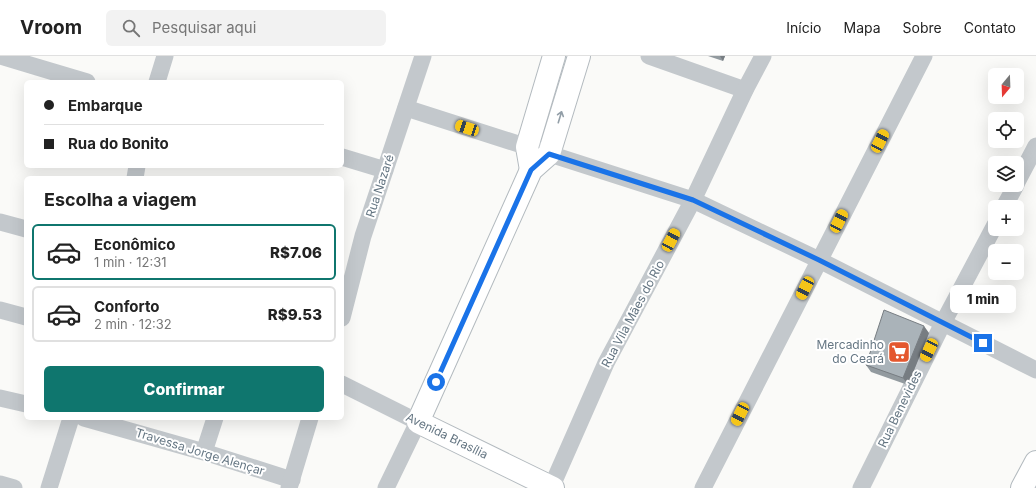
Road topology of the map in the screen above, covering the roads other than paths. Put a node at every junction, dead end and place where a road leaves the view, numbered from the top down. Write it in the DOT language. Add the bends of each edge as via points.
graph roads {
  1 [pos="165,56"];
  2 [pos="423,56"];
  3 [pos="554,56"];
  4 [pos="579,56"];
  5 [pos="649,56"];
  6 [pos="763,56"];
  7 [pos="924,56"];
  8 [pos="1,58"];
  9 [pos="80,80"];
  10 [pos="158,80"];
  11 [pos="745,90"];
  12 [pos="406,108"];
  13 [pos="1036,146"];
  14 [pos="527,147"];
  15 [pos="549,154"];
  16 [pos="344,158"];
  17 [pos="1024,169"];
  18 [pos="385,170"];
  19 [pos="531,170"];
  20 [pos="693,200"];
  21 [pos="0,222"];
  22 [pos="24,228"];
  23 [pos="989,236"];
  24 [pos="819,260"];
  25 [pos="344,309"];
  26 [pos="0,310"];
  27 [pos="24,316"];
  28 [pos="943,323"];
  29 [pos="1036,370"];
  30 [pos="344,385"];
  31 [pos="0,398"];
  32 [pos="24,404"];
  33 [pos="70,420"];
  34 [pos="100,420"];
  35 [pos="214,420"];
  36 [pos="309,420"];
  37 [pos="418,422"];
  38 [pos="123,423"];
  39 [pos="204,452"];
  40 [pos="1036,462"];
  41 [pos="0,484"];
  42 [pos="291,484"];
  43 [pos="14,488"];
  44 [pos="49,488"];
  45 [pos="386,488"];
  46 [pos="552,488"];
  47 [pos="703,488"];
  48 [pos="861,488"];
  49 [pos="1022,488"];
  1 -- 10 [label="street"];
  2 -- 12 [label="street, Rua Nazaré"];
  3 -- 14 [label="street"];
  15 -- 4 [label="street, one-way"];
  5 -- 11 [label="street"];
  6 -- 11 [label="street, Rua Vila Mães do Rio"];
  7 -- 24 [label="street"];
  8 -- 9 [label="street"];
  11 -- 20 [label="street, Rua Vila Mães do Rio"];
  12 -- 14 [label="street"];
  12 -- 18 [label="street, Rua Nazaré"];
  13 -- 17 [label="street"];
  14 -- 15 [label="street"];
  14 -- 19 [label="street"];
  15 -- 19 [label="street"];
  15 -- 20 [label="street"];
  16 -- 18 [label="street"];
  18 -- 25 [label="street, Rua Nazaré"];
  19 -- 37 [label="street"];
  20 -- 24 [label="street"];
  20 -- 46 [label="street, Rua Vila Mães do Rio" via="606,363"];
  21 -- 22 [label="street"];
  23 -- 28 [label="street, Rua Benevides"];
  24 -- 28 [label="street"];
  24 -- 47 [label="street"];
  26 -- 27 [label="street"];
  28 -- 29 [label="street"];
  28 -- 48 [label="street, Rua Benevides"];
  30 -- 37 [label="street, Avenida Brasília"];
  31 -- 32 [label="street"];
  33 -- 44 [label="street"];
  34 -- 38 [label="street, Travessa Jorge Alençar"];
  35 -- 39 [label="street"];
  36 -- 42 [label="street"];
  37 -- 45 [label="street"];
  37 -- 46 [label="street, Avenida Brasília"];
  38 -- 39 [label="street, Travessa Jorge Alençar"];
  39 -- 42 [label="street, Travessa Jorge Alençar"];
  40 -- 49 [label="street"];
  41 -- 43 [label="street"];
}
